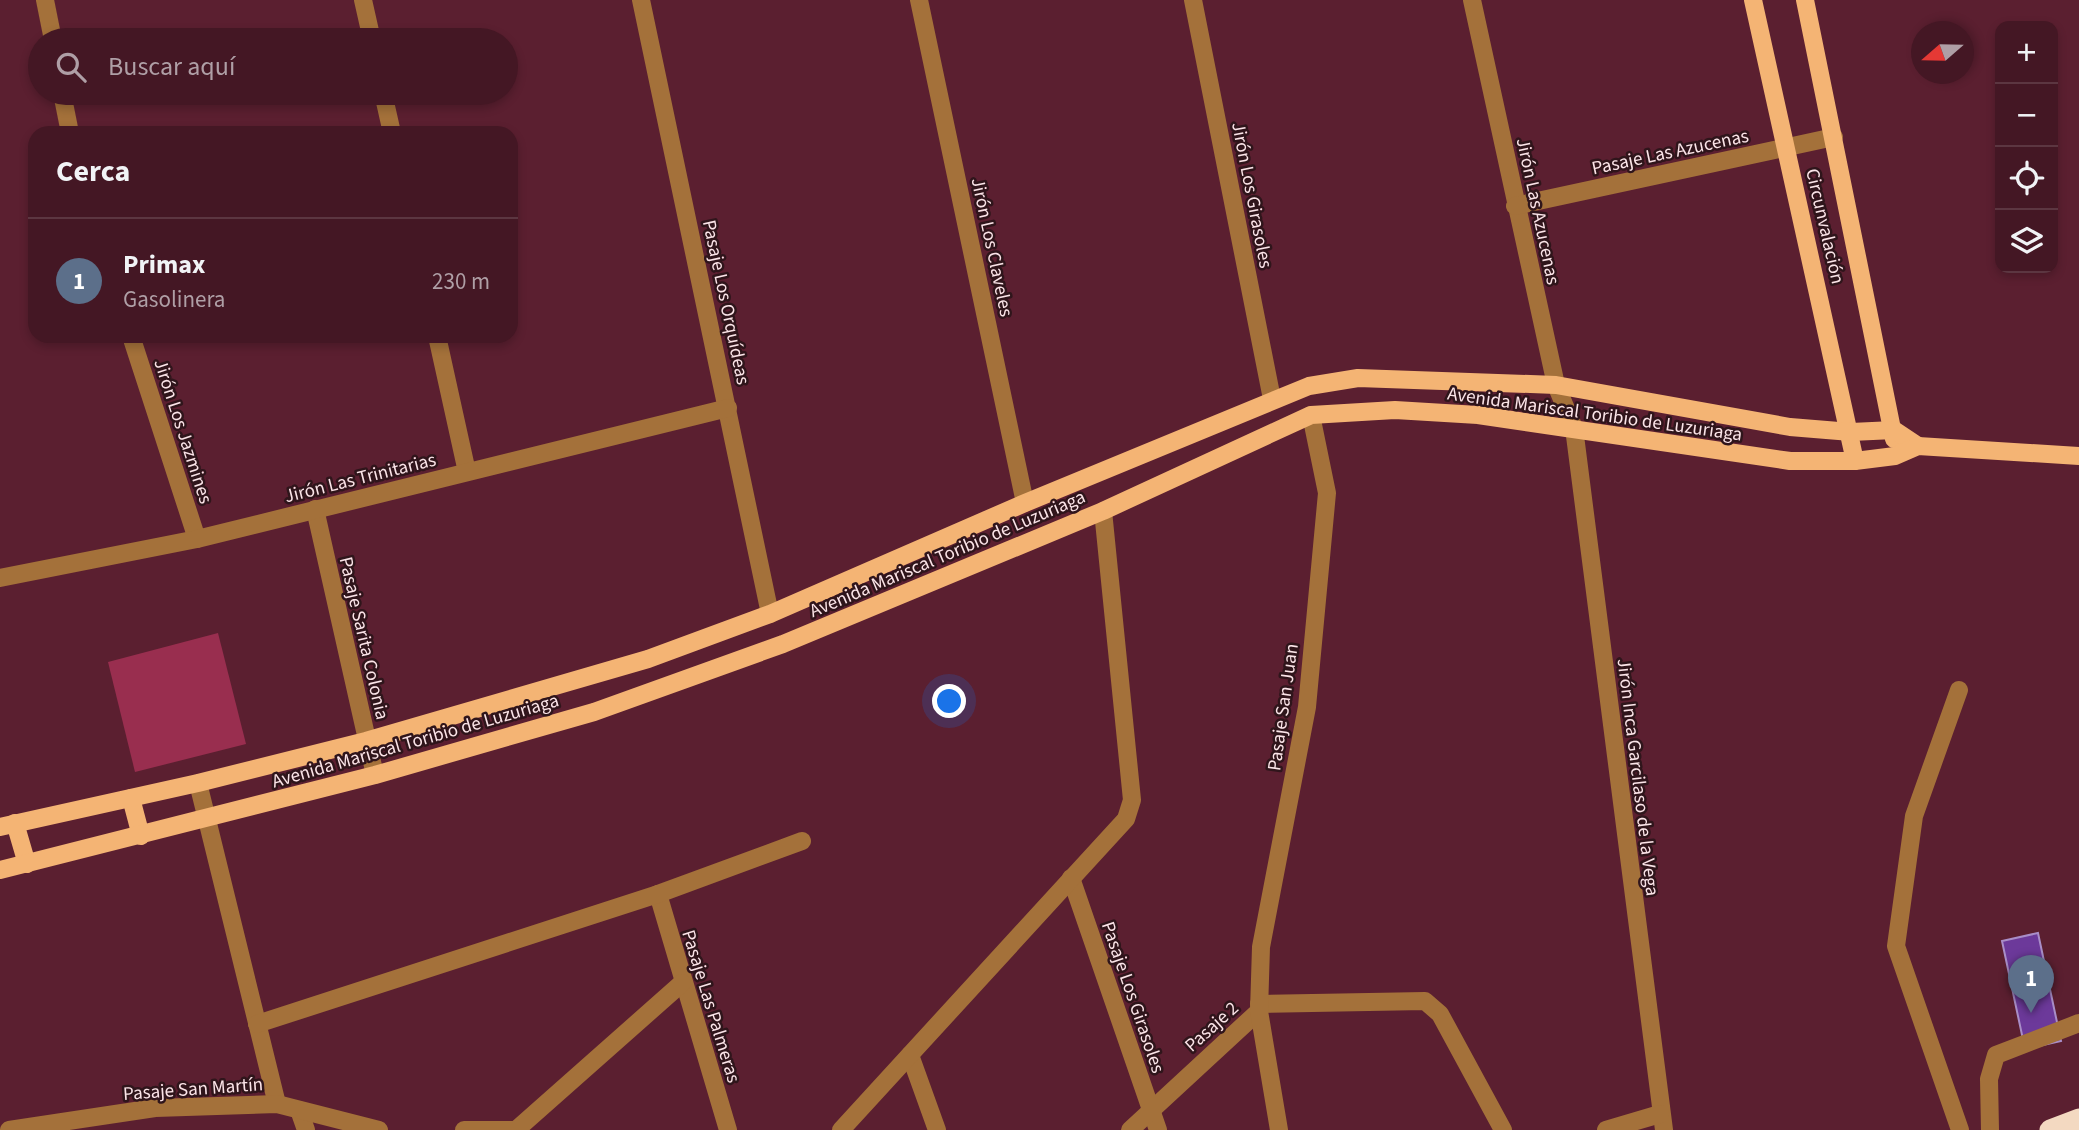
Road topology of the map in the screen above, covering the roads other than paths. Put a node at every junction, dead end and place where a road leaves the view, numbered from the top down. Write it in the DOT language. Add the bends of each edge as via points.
graph roads {
  1 [pos="45,0"];
  2 [pos="363,0"];
  3 [pos="641,0"];
  4 [pos="919,0"];
  5 [pos="1193,0"];
  6 [pos="1472,0"];
  7 [pos="1753,0"];
  8 [pos="1805,0"];
  9 [pos="51,28"];
  10 [pos="369,28"];
  11 [pos="64,105"];
  12 [pos="386,105"];
  13 [pos="69,126"];
  14 [pos="390,126"];
  15 [pos="1834,137"];
  16 [pos="1787,148"];
  17 [pos="1516,206"];
  18 [pos="133,343"];
  19 [pos="439,343"];
  20 [pos="1556,386"];
  21 [pos="1272,399"];
  22 [pos="728,408"];
  23 [pos="1311,415"];
  24 [pos="1574,428"];
  25 [pos="1894,430"];
  26 [pos="1851,432"];
  27 [pos="1917,446"];
  28 [pos="1895,456"];
  29 [pos="2079,456"];
  30 [pos="1856,461"];
  31 [pos="467,472"];
  32 [pos="1024,503"];
  33 [pos="315,509"];
  34 [pos="1103,511"];
  35 [pos="197,539"];
  36 [pos="0,578"];
  37 [pos="770,614"];
  38 [pos="1959,690"];
  39 [pos="366,741"];
  40 [pos="375,775"];
  41 [pos="198,783"];
  42 [pos="131,797"];
  43 [pos="207,819"];
  44 [pos="8,825"];
  45 [pos="141,836"];
  46 [pos="802,841"];
  47 [pos="27,864"];
  48 [pos="0,870"];
  49 [pos="1071,877"];
  50 [pos="657,894"];
  51 [pos="682,983"];
  52 [pos="1259,1007"];
  53 [pos="2079,1023"];
  54 [pos="257,1024"];
  55 [pos="910,1055"];
  56 [pos="278,1104"];
  57 [pos="1151,1108"];
  58 [pos="299,1110"];
  59 [pos="2079,1119"];
  60 [pos="1662,1122"];
  61 [pos="9,1130"];
  62 [pos="306,1130"];
  63 [pos="379,1130"];
  64 [pos="464,1130"];
  65 [pos="516,1130"];
  66 [pos="728,1130"];
  67 [pos="841,1130"];
  68 [pos="937,1130"];
  69 [pos="1130,1130"];
  70 [pos="1158,1130"];
  71 [pos="1279,1130"];
  72 [pos="1503,1130"];
  73 [pos="1606,1130"];
  74 [pos="1960,1130"];
  75 [pos="1990,1130"];
  76 [pos="2050,1130"];
  1 -- 9 [label="street"];
  2 -- 10 [label="street"];
  3 -- 22 [label="street, Pasaje Los Orquídeas"];
  4 -- 32 [label="street, Jirón Los Claveles"];
  5 -- 21 [label="street, Jirón Los Girasoles"];
  6 -- 17 [label="street, Jirón Las Azucenas"];
  7 -- 16 [label="main road, Circunvalación"];
  8 -- 15 [label="main road, Circunvalación"];
  11 -- 13 [label="street"];
  12 -- 14 [label="street"];
  15 -- 16 [label="street, Pasaje Las Azucenas"];
  15 -- 25 [label="main road, Circunvalación"];
  16 -- 17 [label="street, Pasaje Las Azucenas"];
  16 -- 26 [label="main road, Circunvalación"];
  17 -- 20 [label="street, Jirón Las Azucenas"];
  18 -- 35 [label="street, Jirón Los Jazmines"];
  19 -- 31 [label="street"];
  20 -- 21 [label="main road, Avenida Mariscal Toribio de Luzuriaga" via="1357,378 1309,386"];
  20 -- 24 [label="street, Jirón Las Azucenas"];
  20 -- 26 [label="main road, Avenida Mariscal Toribio de Luzuriaga" via="1790,427"];
  21 -- 32 [label="main road, Avenida Mariscal Toribio de Luzuriaga"];
  22 -- 31 [label="street, Jirón Las Trinitarias"];
  22 -- 37 [label="street, Pasaje Los Orquídeas"];
  23 -- 24 [label="main road, Avenida Mariscal Toribio de Luzuriaga" via="1395,410"];
  23 -- 34 [label="main road, Avenida Mariscal Toribio de Luzuriaga"];
  23 -- 52 [label="street, Pasaje San Juan" via="1327,493 1307,706 1261,947"];
  24 -- 30 [label="main road, Avenida Mariscal Toribio de Luzuriaga" via="1790,461"];
  24 -- 60 [label="street, Jirón Inca Garcilaso de la Vega"];
  25 -- 26 [label="main road, Avenida Mariscal Toribio de Luzuriaga"];
  25 -- 27 [label="main road"];
  25 -- 28 [label="main road, Circunvalación"];
  26 -- 30 [label="main road, Circunvalación"];
  27 -- 28 [label="main road, Avenida Mariscal Toribio de Luzuriaga"];
  27 -- 29 [label="main road, Avenida Mariscal Toribio de Luzuriaga"];
  28 -- 30 [label="main road, Avenida Mariscal Toribio de Luzuriaga"];
  31 -- 33 [label="street, Jirón Las Trinitarias"];
  32 -- 37 [label="main road, Avenida Mariscal Toribio de Luzuriaga"];
  33 -- 35 [label="street, Jirón Las Trinitarias"];
  33 -- 39 [label="street, Pasaje Sarita Colonia"];
  34 -- 40 [label="main road, Avenida Mariscal Toribio de Luzuriaga" via="783,645 594,712"];
  34 -- 49 [label="street" via="1132,800 1126,819"];
  35 -- 36 [label="street, Jirón Las Trinitarias"];
  37 -- 39 [label="main road, Avenida Mariscal Toribio de Luzuriaga" via="648,659"];
  38 -- 74 [label="street" via="1914,816 1896,946"];
  39 -- 40 [label="street, Pasaje Sarita Colonia"];
  39 -- 41 [label="main road, Avenida Mariscal Toribio de Luzuriaga"];
  40 -- 43 [label="main road, Avenida Mariscal Toribio de Luzuriaga"];
  41 -- 42 [label="main road, Avenida Mariscal Toribio de Luzuriaga"];
  41 -- 43 [label="street"];
  42 -- 44 [label="main road, Avenida Mariscal Toribio de Luzuriaga"];
  42 -- 45 [label="main road"];
  43 -- 45 [label="main road, Avenida Mariscal Toribio de Luzuriaga"];
  43 -- 54 [label="street"];
  44 -- 47 [label="main road"];
  45 -- 47 [label="main road, Avenida Mariscal Toribio de Luzuriaga"];
  46 -- 50 [label="street"];
  47 -- 48 [label="main road, Avenida Mariscal Toribio de Luzuriaga"];
  49 -- 55 [label="street"];
  49 -- 57 [label="street, Pasaje Los Girasoles"];
  50 -- 51 [label="street, Pasaje Las Palmeras"];
  50 -- 54 [label="street"];
  51 -- 65 [label="street"];
  51 -- 66 [label="street, Pasaje Las Palmeras"];
  52 -- 57 [label="street, Pasaje 2"];
  52 -- 71 [label="street, Pasaje San Juan"];
  52 -- 72 [label="street" via="1432,1004"];
  53 -- 75 [label="street" via="1996,1055 1989,1079"];
  54 -- 56 [label="street"];
  55 -- 67 [label="street"];
  55 -- 68 [label="street"];
  56 -- 58 [label="street, Pasaje San Martín"];
  56 -- 61 [label="street, Pasaje San Martín" via="155,1108"];
  57 -- 69 [label="street, Pasaje 2"];
  57 -- 70 [label="street, Pasaje Los Girasoles"];
  58 -- 62 [label="street"];
  58 -- 63 [label="street, Pasaje San Martín"];
  59 -- 76 [label="highway"];
  60 -- 73 [label="street"];
  64 -- 65 [label="street"];
}
